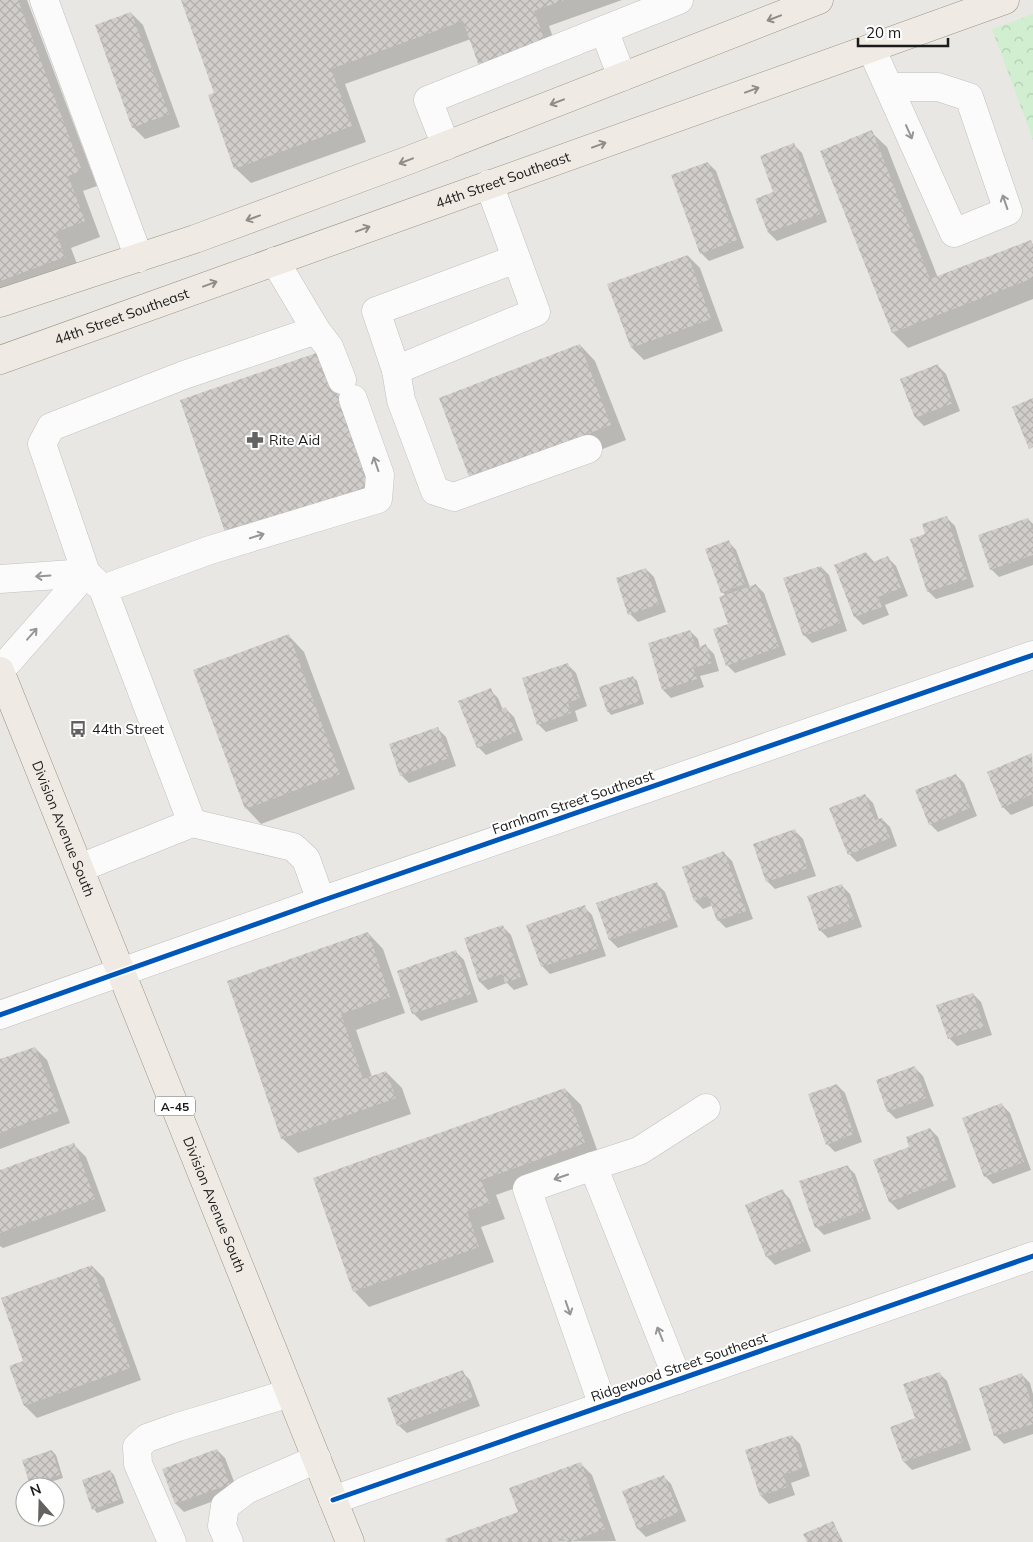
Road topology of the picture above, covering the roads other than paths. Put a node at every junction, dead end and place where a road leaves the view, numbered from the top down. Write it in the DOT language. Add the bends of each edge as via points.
graph roads {
  1 [pos="44,0"];
  2 [pos="680,0"];
  3 [pos="819,0"];
  4 [pos="1005,0"];
  5 [pos="604,30"];
  6 [pos="872,48"];
  7 [pos="622,77"];
  8 [pos="889,87"];
  9 [pos="446,146"];
  10 [pos="489,184"];
  11 [pos="139,258"];
  12 [pos="516,259"];
  13 [pos="274,261"];
  14 [pos="0,302"];
  15 [pos="323,338"];
  16 [pos="0,360"];
  17 [pos="396,370"];
  18 [pos="588,449"];
  19 [pos="0,580"];
  20 [pos="94,581"];
  21 [pos="1033,655"];
  22 [pos="0,671"];
  23 [pos="192,823"];
  24 [pos="80,868"];
  25 [pos="320,900"];
  26 [pos="122,972"];
  27 [pos="0,1015"];
  28 [pos="706,1108"];
  29 [pos="593,1166"];
  30 [pos="1033,1256"];
  31 [pos="678,1380"];
  32 [pos="290,1393"];
  33 [pos="603,1406"];
  34 [pos="317,1459"];
  35 [pos="334,1500"];
  36 [pos="172,1542"];
  37 [pos="228,1542"];
  38 [pos="350,1542"];
  1 -- 11 [label="street"];
  2 -- 5 [label="street"];
  3 -- 7 [label="main road, one-way"];
  4 -- 6 [label="main road, 44th Street Southeast"];
  5 -- 7 [label="street"];
  5 -- 9 [label="street" via="428,100"];
  6 -- 8 [label="street"];
  10 -- 6 [label="main road, 44th Street Southeast, one-way"];
  7 -- 9 [label="main road, one-way"];
  8 -- 8 [label="street, one-way" via="954,234 1008,211 969,96 938,86"];
  9 -- 11 [label="main road, one-way"];
  10 -- 12 [label="street"];
  13 -- 10 [label="main road, 44th Street Southeast, one-way"];
  11 -- 14 [label="main road"];
  12 -- 17 [label="street" via="536,312"];
  12 -- 17 [label="street" via="376,311"];
  13 -- 15 [label="street"];
  16 -- 13 [label="main road, 44th Street Southeast, one-way"];
  15 -- 20 [label="street" via="184,375 51,427 42,444"];
  20 -- 15 [label="street, one-way" via="378,499 380,475"];
  17 -- 18 [label="street" via="401,400 436,492 454,498"];
  20 -- 19 [label="street, one-way"];
  22 -- 20 [label="street, one-way"];
  20 -- 23 [label="street"];
  21 -- 25 [label="street, Farnham Street Southeast"];
  22 -- 24 [label="main road, Division Avenue South / A-45"];
  23 -- 24 [label="street"];
  23 -- 25 [label="street" via="293,848 306,859"];
  24 -- 26 [label="main road, Division Avenue South / A-45"];
  25 -- 26 [label="street, Farnham Street Southeast"];
  26 -- 27 [label="street, Farnham Street Southeast"];
  26 -- 32 [label="main road, Division Avenue South / A-45"];
  28 -- 29 [label="street" via="639,1151"];
  31 -- 29 [label="street, one-way"];
  29 -- 33 [label="street, one-way" via="527,1189"];
  30 -- 31 [label="street, Ridgewood Street Southeast"];
  31 -- 33 [label="street, Ridgewood Street Southeast"];
  32 -- 34 [label="main road, Division Avenue South / A-45"];
  32 -- 36 [label="street" via="178,1427 147,1438 137,1447 138,1464"];
  33 -- 35 [label="street, Ridgewood Street Southeast"];
  34 -- 35 [label="main road, Division Avenue South / A-45"];
  34 -- 37 [label="street" via="246,1490 225,1506 222,1526"];
  35 -- 38 [label="main road, Division Avenue South / A-45"];
}
